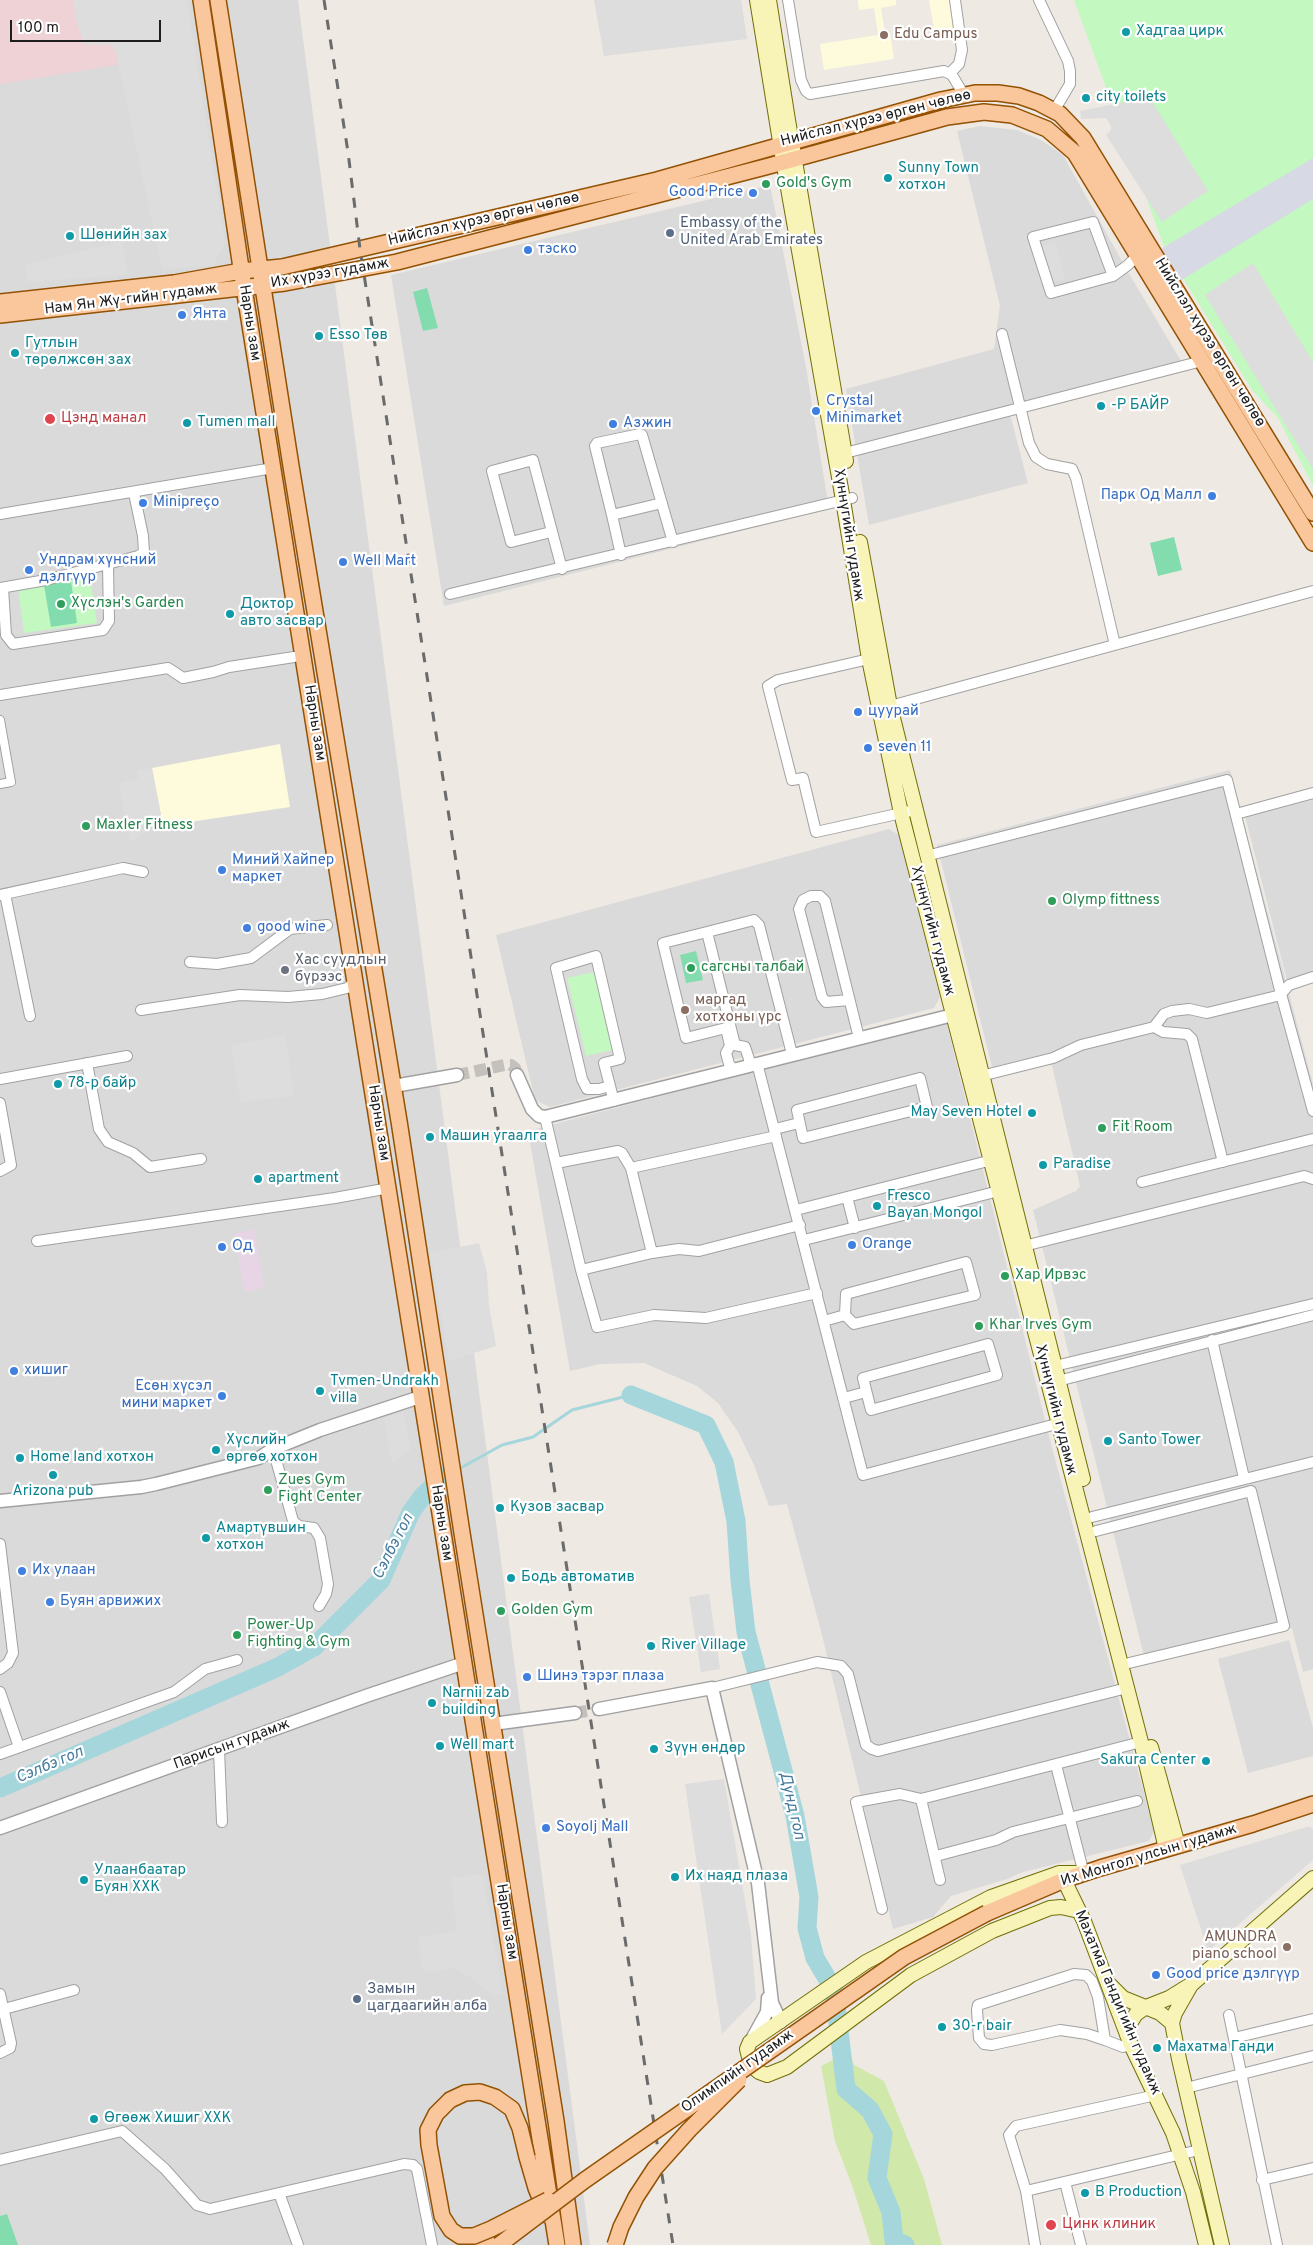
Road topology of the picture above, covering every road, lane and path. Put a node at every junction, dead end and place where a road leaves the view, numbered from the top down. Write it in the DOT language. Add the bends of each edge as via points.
graph roads {
  1 [pos="200,0"];
  2 [pos="218,0"];
  3 [pos="757,0"];
  4 [pos="769,0"];
  5 [pos="788,0"];
  6 [pos="955,0"];
  7 [pos="1039,0"];
  8 [pos="950,73"];
  9 [pos="964,95"];
  10 [pos="1054,111"];
  11 [pos="786,142"];
  12 [pos="788,159"];
  13 [pos="1137,256"];
  14 [pos="397,262"];
  15 [pos="261,269"];
  16 [pos="241,271"];
  17 [pos="1113,276"];
  18 [pos="263,286"];
  19 [pos="244,288"];
  20 [pos="0,302"];
  21 [pos="0,315"];
  22 [pos="1002,334"];
  23 [pos="1202,362"];
  24 [pos="1223,366"];
  25 [pos="1210,375"];
  26 [pos="1020,406"];
  27 [pos="844,453"];
  28 [pos="273,468"];
  29 [pos="134,493"];
  30 [pos="848,499"];
  31 [pos="662,503"];
  32 [pos="1313,512"];
  33 [pos="0,514"];
  34 [pos="612,515"];
  35 [pos="551,532"];
  36 [pos="673,542"];
  37 [pos="1313,543"];
  38 [pos="620,555"];
  39 [pos="108,564"];
  40 [pos="562,569"];
  41 [pos="2,588"];
  42 [pos="1313,591"];
  43 [pos="450,594"];
  44 [pos="1115,645"];
  45 [pos="294,657"];
  46 [pos="869,659"];
  47 [pos="0,695"];
  48 [pos="330,702"];
  49 [pos="312,706"];
  50 [pos="890,706"];
  51 [pos="0,720"];
  52 [pos="0,784"];
  53 [pos="1313,792"];
  54 [pos="908,812"];
  55 [pos="1236,814"];
  56 [pos="926,856"];
  57 [pos="142,872"];
  58 [pos="3,895"];
  59 [pos="327,926"];
  60 [pos="707,932"];
  61 [pos="190,962"];
  62 [pos="1313,977"];
  63 [pos="355,982"];
  64 [pos="1281,995"];
  65 [pos="849,1000"];
  66 [pos="141,1010"];
  67 [pos="960,1013"];
  68 [pos="30,1016"];
  69 [pos="1154,1027"];
  70 [pos="859,1038"];
  71 [pos="792,1054"];
  72 [pos="127,1056"];
  73 [pos="87,1063"];
  74 [pos="753,1064"];
  75 [pos="733,1069"];
  76 [pos="517,1075"];
  77 [pos="0,1078"];
  78 [pos="457,1078"];
  79 [pos="982,1079"];
  80 [pos="610,1086"];
  81 [pos="394,1090"];
  82 [pos="613,1101"];
  83 [pos="0,1103"];
  84 [pos="1313,1111"];
  85 [pos="546,1117"];
  86 [pos="799,1123"];
  87 [pos="776,1132"];
  88 [pos="1313,1139"];
  89 [pos="201,1159"];
  90 [pos="997,1159"];
  91 [pos="1223,1162"];
  92 [pos="556,1163"];
  93 [pos="631,1168"];
  94 [pos="0,1171"];
  95 [pos="408,1178"];
  96 [pos="1313,1179"];
  97 [pos="1142,1182"];
  98 [pos="388,1184"];
  99 [pos="999,1191"];
  100 [pos="847,1198"];
  101 [pos="796,1210"];
  102 [pos="800,1225"];
  103 [pos="856,1228"];
  104 [pos="804,1240"];
  105 [pos="37,1241"];
  106 [pos="1024,1246"];
  107 [pos="652,1253"];
  108 [pos="581,1270"];
  109 [pos="817,1293"];
  110 [pos="1313,1304"];
  111 [pos="845,1315"];
  112 [pos="1313,1315"];
  113 [pos="824,1321"];
  114 [pos="1212,1340"];
  115 [pos="1055,1366"];
  116 [pos="1058,1381"];
  117 [pos="866,1392"];
  118 [pos="420,1397"];
  119 [pos="844,1398"];
  120 [pos="1064,1422"];
  121 [pos="273,1449"];
  122 [pos="1313,1462"];
  123 [pos="1244,1478"];
  124 [pos="0,1501"];
  125 [pos="1092,1517"];
  126 [pos="1096,1531"];
  127 [pos="0,1544"];
  128 [pos="319,1606"];
  129 [pos="237,1660"];
  130 [pos="464,1663"];
  131 [pos="1129,1663"];
  132 [pos="0,1668"];
  133 [pos="718,1686"];
  134 [pos="1126,1688"];
  135 [pos="0,1692"];
  136 [pos="599,1709"];
  137 [pos="575,1712"];
  138 [pos="492,1724"];
  139 [pos="1141,1742"];
  140 [pos="19,1747"];
  141 [pos="219,1750"];
  142 [pos="0,1754"];
  143 [pos="1056,1765"];
  144 [pos="921,1798"];
  145 [pos="1137,1801"];
  146 [pos="1313,1804"];
  147 [pos="1068,1819"];
  148 [pos="222,1822"];
  149 [pos="0,1828"];
  150 [pos="1172,1847"];
  151 [pos="936,1856"];
  152 [pos="516,1867"];
  153 [pos="498,1869"];
  154 [pos="1084,1874"];
  155 [pos="1313,1878"];
  156 [pos="940,1880"];
  157 [pos="1064,1880"];
  158 [pos="519,1884"];
  159 [pos="500,1891"];
  160 [pos="882,1909"];
  161 [pos="1079,1911"];
  162 [pos="987,1913"];
  163 [pos="1108,1983"];
  164 [pos="1191,1985"];
  165 [pos="74,1990"];
  166 [pos="769,1990"];
  167 [pos="0,1994"];
  168 [pos="1146,2006"];
  169 [pos="4,2009"];
  170 [pos="1229,2014"];
  171 [pos="785,2019"];
  172 [pos="1313,2020"];
  173 [pos="1172,2024"];
  174 [pos="1234,2038"];
  175 [pos="1105,2040"];
  176 [pos="1129,2040"];
  177 [pos="750,2042"];
  178 [pos="772,2048"];
  179 [pos="0,2053"];
  180 [pos="1313,2056"];
  181 [pos="1242,2075"];
  182 [pos="1186,2088"];
  183 [pos="1156,2094"];
  184 [pos="556,2122"];
  185 [pos="539,2124"];
  186 [pos="1199,2150"];
  187 [pos="1181,2154"];
  188 [pos="0,2160"];
  189 [pos="1313,2168"];
  190 [pos="585,2180"];
  191 [pos="1262,2180"];
  192 [pos="1065,2182"];
  193 [pos="1026,2191"];
  194 [pos="280,2193"];
  195 [pos="545,2196"];
  196 [pos="528,2224"];
  197 [pos="557,2242"];
  198 [pos="298,2245"];
  199 [pos="432,2245"];
  200 [pos="480,2245"];
  201 [pos="499,2245"];
  202 [pos="508,2245"];
  203 [pos="574,2245"];
  204 [pos="615,2245"];
  205 [pos="1035,2245"];
  206 [pos="1081,2245"];
  207 [pos="1206,2245"];
  208 [pos="1222,2245"];
  209 [pos="1278,2245"];
  1 -- 16 [label="main road, Нарны зам"];
  2 -- 15 [label="main road, Нарны зам"];
  3 -- 11 [label="main road, Хүннүгийн гудамж"];
  4 -- 11 [label="main road, Хүннүгийн гудамж"];
  5 -- 8 [label="street" via="801,80 810,94 942,71"];
  6 -- 8 [label="street" via="962,50 959,64"];
  7 -- 10 [label="street" via="1070,71 1070,84"];
  8 -- 9 [label="street"];
  9 -- 10 [label="main road, Нийслэл хүрээ өргөн чөлөө" via="998,93 1019,96"];
  9 -- 11 [label="main road, Нийслэл хүрээ өргөн чөлөө"];
  10 -- 24 [label="main road, Нийслэл хүрээ өргөн чөлөө" via="1083,138"];
  11 -- 12 [label="main road, Хүннүгийн гудамж"];
  11 -- 15 [label="main road, Нийслэл хүрээ өргөн чөлөө" via="657,180 282,267"];
  12 -- 13 [label="main road, Нийслэл хүрээ өргөн чөлөө" via="946,117 984,112 1012,115 1047,129 1075,153"];
  12 -- 14 [label="main road, Нийслэл хүрээ өргөн чөлөө"];
  12 -- 27 [label="main road, Хүннүгийн гудамж"];
  12 -- 30 [label="main road, Хүннүгийн гудамж"];
  13 -- 17 [label="street"];
  13 -- 23 [label="main road, Нийслэл хүрээ өргөн чөлөө"];
  14 -- 18 [label="main road, Их хүрээ гудамж"];
  15 -- 16 [label="main road, Нийслэл хүрээ өргөн чөлөө"];
  15 -- 18 [label="main road, Нарны зам"];
  16 -- 19 [label="main road, Нарны зам"];
  16 -- 20 [label="main road, Нам Ян Жү-гийн гудамж" via="174,283"];
  17 -- 17 [label="street" via="1051,293 1033,237 1093,222"];
  18 -- 19 [label="main road, Нам Ян Жү-гийн гудамж"];
  18 -- 48 [label="main road, Нарны зам"];
  19 -- 21 [label="main road, Нам Ян Жү-гийн гудамж"];
  19 -- 28 [label="main road, Нарны зам"];
  22 -- 26 [label="street"];
  23 -- 25 [label="main road, Нийслэл хүрээ өргөн чөлөө"];
  23 -- 26 [label="street"];
  24 -- 25 [label="main road"];
  24 -- 32 [label="main road, Нийслэл хүрээ өргөн чөлөө"];
  25 -- 37 [label="main road, Нийслэл хүрээ өргөн чөлөө"];
  26 -- 27 [label="street"];
  26 -- 44 [label="street" via="1036,457 1047,464 1072,469 1076,478"];
  27 -- 30 [label="main road, Хүннүгийн гудамж"];
  28 -- 29 [label="street"];
  28 -- 49 [label="main road, Нарны зам"];
  29 -- 33 [label="street"];
  29 -- 39 [label="street" via="144,553"];
  30 -- 36 [label="street"];
  30 -- 46 [label="main road, Хүннүгийн гудамж"];
  30 -- 50 [label="main road, Хүннүгийн гудамж"];
  31 -- 34 [label="street"];
  31 -- 34 [label="street" via="642,435 598,443 595,446"];
  31 -- 36 [label="street"];
  34 -- 38 [label="street"];
  35 -- 35 [label="street" via="533,460 492,471 511,542"];
  35 -- 40 [label="street"];
  36 -- 38 [label="street"];
  38 -- 40 [label="street"];
  39 -- 41 [label="street"];
  39 -- 41 [label="street" via="109,621 103,630 14,644 6,635"];
  40 -- 43 [label="street"];
  42 -- 44 [label="street"];
  44 -- 50 [label="street"];
  45 -- 47 [label="street" via="183,678 168,668"];
  46 -- 54 [label="main road, Хүннүгийн гудамж"];
  46 -- 54 [label="street" via="778,680 768,686 792,780 804,778 816,832"];
  48 -- 49 [label="main road" via="320,700"];
  48 -- 81 [label="main road, Нарны зам"];
  49 -- 63 [label="main road, Нарны зам"];
  50 -- 54 [label="main road, Хүннүгийн гудамж"];
  51 -- 52 [label="street" via="11,782"];
  53 -- 55 [label="street"];
  54 -- 56 [label="main road, Хүннүгийн гудамж"];
  54 -- 67 [label="main road, Хүннүгийн гудамж"];
  55 -- 56 [label="street" via="1228,780"];
  55 -- 64 [label="street"];
  56 -- 67 [label="main road, Хүннүгийн гудамж"];
  57 -- 58 [label="street" via="123,868"];
  58 -- 68 [label="street"];
  59 -- 61 [label="street" via="290,929 251,958 217,964"];
  60 -- 71 [label="street" via="754,920 759,926"];
  60 -- 74 [label="street" via="735,1045 744,1047"];
  60 -- 75 [label="street" via="663,943 686,1038 726,1028 730,1046 726,1053"];
  62 -- 64 [label="street" via="1289,985"];
  63 -- 66 [label="street" via="347,988 322,994 288,997 240,995"];
  63 -- 98 [label="main road, Нарны зам"];
  64 -- 69 [label="street" via="1207,1013 1177,1010 1164,1014"];
  64 -- 84 [label="street"];
  65 -- 65 [label="street" via="825,901 820,896 811,896 802,900 799,909 822,997 826,1002"];
  65 -- 70 [label="street"];
  67 -- 70 [label="street"];
  67 -- 79 [label="main road, Хүннүгийн гудамж"];
  67 -- 90 [label="main road, Хүннүгийн гудамж"];
  69 -- 79 [label="street" via="1081,1045 1054,1064"];
  69 -- 91 [label="street" via="1192,1038"];
  70 -- 71 [label="street"];
  71 -- 74 [label="street"];
  72 -- 73 [label="street"];
  73 -- 77 [label="street"];
  73 -- 89 [label="street" via="99,1128 108,1142 132,1153 150,1167"];
  74 -- 75 [label="street"];
  74 -- 87 [label="street"];
  75 -- 82 [label="street"];
  76 -- 85 [label="street" via="532,1109 539,1116"];
  78 -- 81 [label="street"];
  79 -- 90 [label="main road, Хүннүгийн гудамж"];
  80 -- 80 [label="street" via="599,1090 587,1089 582,1079 556,968 596,956 620,1059 604,1063"];
  80 -- 82 [label="street"];
  81 -- 95 [label="main road, Нарны зам"];
  82 -- 85 [label="street"];
  83 -- 94 [label="street" via="11,1165"];
  85 -- 92 [label="street"];
  86 -- 86 [label="street" via="803,1138 927,1108 920,1078 797,1110"];
  86 -- 87 [label="street"];
  87 -- 93 [label="street"];
  87 -- 101 [label="street"];
  88 -- 91 [label="street"];
  90 -- 99 [label="main road, Хүннүгийн гудамж"];
  90 -- 100 [label="street"];
  90 -- 106 [label="main road, Хүннүгийн гудамж"];
  91 -- 97 [label="street"];
  92 -- 93 [label="street" via="618,1151"];
  92 -- 108 [label="street"];
  93 -- 107 [label="street"];
  95 -- 98 [label="main road" via="399,1177"];
  95 -- 138 [label="main road, Нарны зам"];
  96 -- 106 [label="street" via="1304,1176"];
  98 -- 105 [label="street" via="334,1198"];
  98 -- 118 [label="main road, Нарны зам"];
  99 -- 103 [label="street"];
  99 -- 120 [label="main road, Хүннүгийн гудамж"];
  100 -- 101 [label="street"];
  100 -- 103 [label="street"];
  101 -- 102 [label="street"];
  102 -- 104 [label="street"];
  102 -- 107 [label="street" via="699,1251 679,1249"];
  103 -- 104 [label="street"];
  104 -- 109 [label="street"];
  106 -- 115 [label="main road, Хүннүгийн гудамж"];
  107 -- 108 [label="street"];
  108 -- 109 [label="street" via="597,1327 654,1315 706,1318"];
  109 -- 113 [label="street"];
  110 -- 115 [label="street"];
  111 -- 111 [label="street" via="846,1294 966,1262 975,1295 854,1324"];
  111 -- 113 [label="street"];
  112 -- 114 [label="street"];
  113 -- 119 [label="street"];
  114 -- 116 [label="street"];
  114 -- 123 [label="street"];
  115 -- 116 [label="main road, Хүннүгийн гудамж"];
  116 -- 120 [label="main road, Хүннүгийн гудамж"];
  117 -- 117 [label="street" via="862,1378 988,1344 997,1375 871,1410"];
  117 -- 119 [label="street"];
  118 -- 121 [label="street"];
  118 -- 130 [label="main road, Нарны зам"];
  119 -- 120 [label="street" via="863,1475"];
  120 -- 125 [label="main road, Хүннүгийн гудамж"];
  120 -- 134 [label="main road, Хүннүгийн гудамж"];
  121 -- 124 [label="street" via="259,1458 140,1487"];
  121 -- 128 [label="street" via="293,1521 299,1526 314,1528 320,1538 328,1584"];
  122 -- 123 [label="street"];
  123 -- 125 [label="street"];
  125 -- 126 [label="main road, Хүннүгийн гудамж"];
  126 -- 131 [label="main road, Хүннүгийн гудамж"];
  126 -- 131 [label="street" via="1251,1491 1284,1626"];
  127 -- 132 [label="street" via="13,1653 8,1663"];
  129 -- 140 [label="street" via="205,1669 174,1692"];
  130 -- 141 [label="street, Парисын гудамж"];
  130 -- 153 [label="main road, Нарны зам"];
  131 -- 150 [label="main road, Хүннүгийн гудамж"];
  133 -- 134 [label="street" via="817,1662 841,1666 848,1674 866,1745 878,1751"];
  133 -- 136 [label="street"];
  133 -- 166 [label="street" via="758,1883"];
  134 -- 139 [label="main road, Хүннүгийн гудамж"];
  135 -- 140 [label="street"];
  137 -- 138 [label="street"];
  138 -- 152 [label="main road, Нарны зам"];
  139 -- 143 [label="street"];
  139 -- 150 [label="main road, Хүннүгийн гудамж"];
  140 -- 142 [label="street"];
  141 -- 148 [label="street"];
  141 -- 149 [label="street, Парисын гудамж"];
  143 -- 144 [label="street"];
  143 -- 147 [label="street"];
  144 -- 151 [label="street"];
  144 -- 160 [label="street" via="900,1794 856,1802"];
  145 -- 147 [label="street"];
  146 -- 150 [label="main road, Их Монгол улсын гудамж"];
  147 -- 151 [label="street"];
  147 -- 154 [label="street"];
  150 -- 154 [label="main road, Их Монгол улсын гудамж"];
  151 -- 156 [label="street"];
  152 -- 153 [label="main road" via="508,1873"];
  152 -- 158 [label="main road, Нарны зам"];
  153 -- 159 [label="main road, Нарны зам"];
  154 -- 157 [label="main road, Их Монгол улсын гудамж"];
  154 -- 171 [label="main road" via="1060,1873 991,1897 866,1962"];
  155 -- 164 [label="main road"];
  157 -- 161 [label="main road, Махатма Гандигийн гудамж"];
  157 -- 162 [label="main road, Их Монгол улсын гудамж"];
  158 -- 159 [label="main road" via="510,1881"];
  158 -- 184 [label="main road, Нарны зам"];
  159 -- 185 [label="main road, Нарны зам"];
  161 -- 163 [label="main road, Махатма Гандигийн гудамж"];
  161 -- 177 [label="main road" via="1050,1908 992,1931 934,1961 813,2050 787,2067 767,2075 751,2065 747,2049"];
  162 -- 178 [label="main road, Олимпийн гудамж, bridge" via="904,1957"];
  163 -- 168 [label="main road" via="1123,1998"];
  163 -- 176 [label="main road, Махатма Гандигийн гудамж"];
  164 -- 168 [label="main road"];
  164 -- 173 [label="main road"];
  165 -- 169 [label="street"];
  166 -- 171 [label="street" via="773,2008"];
  166 -- 177 [label="street" via="767,2012"];
  167 -- 169 [label="street"];
  168 -- 173 [label="main road"];
  168 -- 176 [label="main road" via="1129,2025"];
  169 -- 179 [label="street" via="11,2043 10,2048"];
  170 -- 174 [label="street"];
  171 -- 177 [label="main road"];
  172 -- 174 [label="street"];
  173 -- 182 [label="main road, Махатма Гандигийн гудамж"];
  174 -- 181 [label="street"];
  175 -- 175 [label="street" via="1098,1997 1092,1981 1086,1976 1074,1974 978,2005 976,2010 979,2038 984,2044 1060,2030"];
  175 -- 176 [label="street" via="1123,2048"];
  176 -- 183 [label="main road, Махатма Гандигийн гудамж"];
  178 -- 190 [label="main road, Олимпийн гудамж, bridge"];
  178 -- 204 [label="main road, bridge" via="655,2168 636,2197"];
  180 -- 181 [label="street"];
  181 -- 182 [label="street"];
  181 -- 191 [label="street"];
  182 -- 186 [label="main road, Махатма Гандигийн гудамж"];
  183 -- 187 [label="main road, Махатма Гандигийн гудамж"];
  183 -- 193 [label="street" via="1016,2126 1009,2135"];
  184 -- 185 [label="main road"];
  184 -- 203 [label="main road, Нарны зам"];
  185 -- 195 [label="main road, Нарны зам"];
  186 -- 187 [label="street"];
  186 -- 208 [label="main road, Махатма Гандигийн гудамж"];
  187 -- 192 [label="street"];
  187 -- 207 [label="main road, Махатма Гандигийн гудамж"];
  188 -- 194 [label="street" via="122,2131 203,2208"];
  189 -- 191 [label="street"];
  190 -- 195 [label="main road, bridge" via="491,2229 474,2236 460,2236 451,2230 442,2216 428,2145 428,2130 436,2114 450,2100 465,2093 495,2096 512,2108 527,2157"];
  190 -- 196 [label="main road, Олимпийн гудамж, bridge"];
  191 -- 209 [label="street"];
  192 -- 193 [label="street"];
  192 -- 206 [label="street"];
  193 -- 205 [label="street"];
  194 -- 198 [label="street"];
  194 -- 199 [label="street" via="404,2164 413,2165 417,2169"];
  195 -- 197 [label="main road, Нарны зам"];
  195 -- 200 [label="main road"];
  196 -- 201 [label="main road, Олимпийн гудамж, bridge"];
  196 -- 202 [label="main road, bridge"];
}
